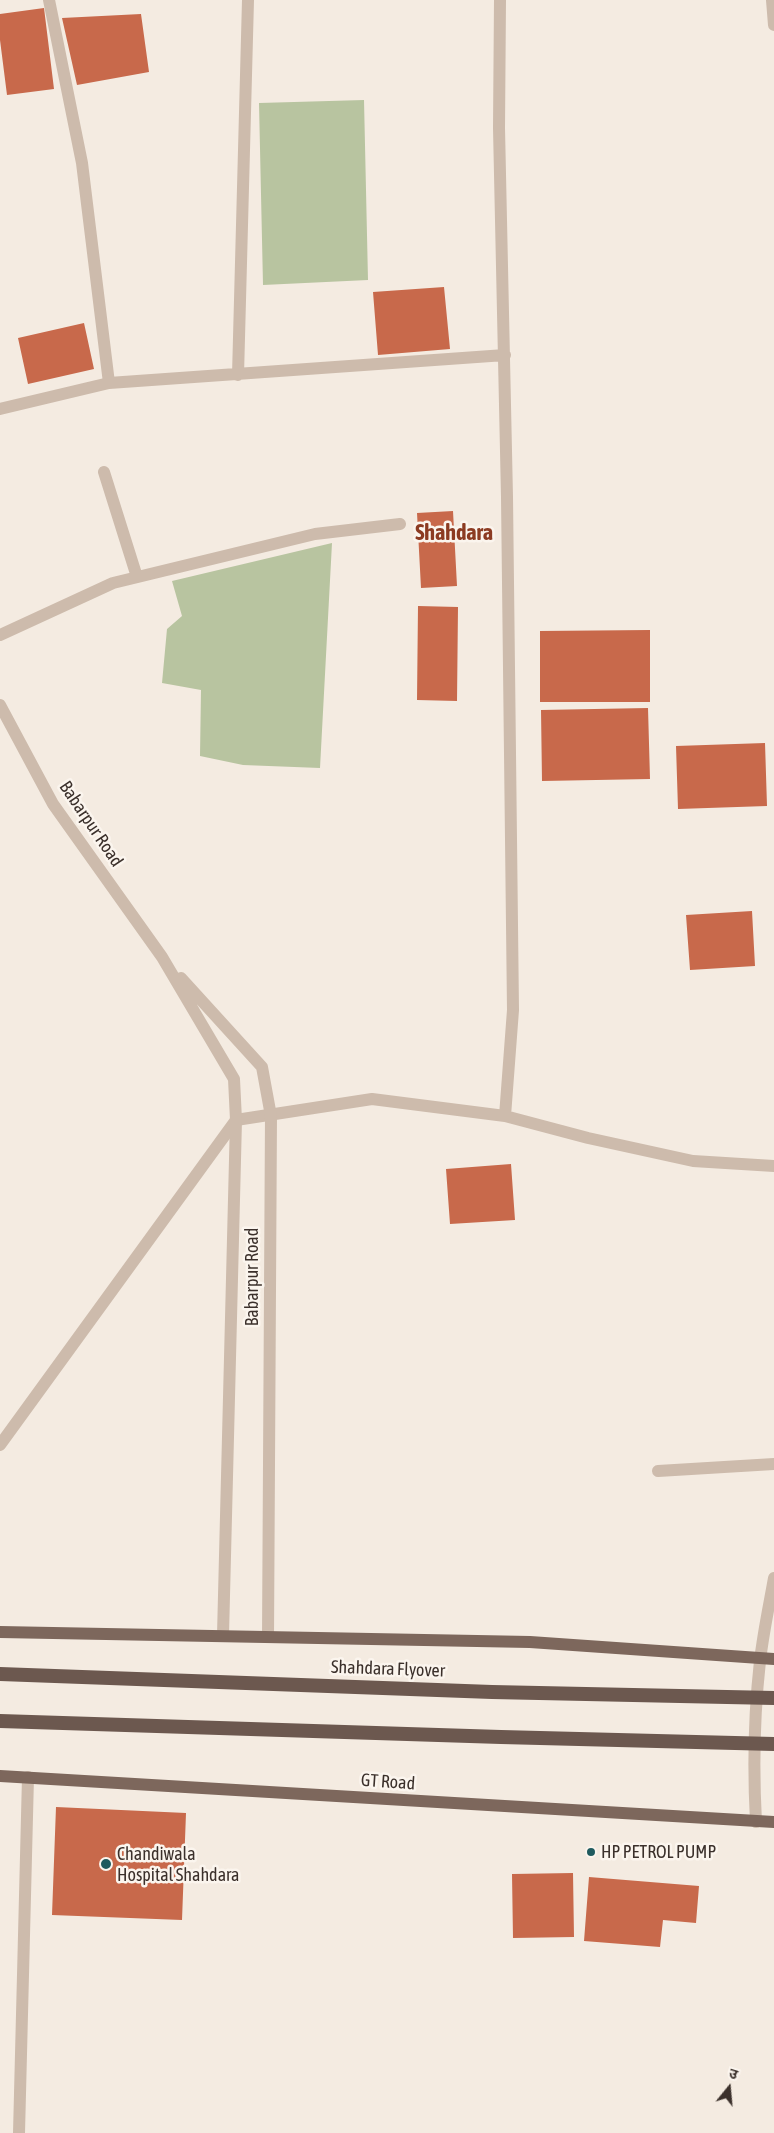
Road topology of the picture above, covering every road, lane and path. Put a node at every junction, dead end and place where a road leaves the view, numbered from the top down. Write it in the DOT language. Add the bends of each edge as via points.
graph roads {
  1 [pos="49,0"];
  2 [pos="248,0"];
  3 [pos="500,0"];
  4 [pos="772,0"];
  5 [pos="774,25"];
  6 [pos="505,355"];
  7 [pos="238,375"];
  8 [pos="109,383"];
  9 [pos="0,409"];
  10 [pos="104,472"];
  11 [pos="400,524"];
  12 [pos="137,577"];
  13 [pos="0,635"];
  14 [pos="0,705"];
  15 [pos="162,957"];
  16 [pos="271,1116"];
  17 [pos="505,1116"];
  18 [pos="236,1120"];
  19 [pos="774,1166"];
  20 [pos="0,1445"];
  21 [pos="774,1464"];
  22 [pos="658,1471"];
  23 [pos="774,1578"];
  24 [pos="0,1632"];
  25 [pos="223,1635"];
  26 [pos="268,1636"];
  27 [pos="760,1659"];
  28 [pos="774,1659"];
  29 [pos="0,1674"];
  30 [pos="774,1698"];
  31 [pos="0,1721"];
  32 [pos="774,1744"];
  33 [pos="0,1776"];
  34 [pos="28,1778"];
  35 [pos="756,1822"];
  36 [pos="774,1822"];
  37 [pos="18,2133"];
  1 -- 8 [label="street" via="82,163"];
  2 -- 7 [label="street"];
  3 -- 6 [label="street" via="499,128"];
  4 -- 5 [label="street"];
  6 -- 7 [label="street"];
  6 -- 17 [label="street" via="513,1010"];
  7 -- 8 [label="street"];
  8 -- 9 [label="street"];
  10 -- 12 [label="street"];
  11 -- 12 [label="street" via="315,534"];
  12 -- 13 [label="street" via="114,583"];
  14 -- 15 [label="street, Babarpur Road" via="53,804"];
  15 -- 16 [label="street, Babarpur Road" via="262,1067"];
  15 -- 18 [label="street, Babarpur Road" via="234,1079"];
  16 -- 17 [label="street" via="372,1098"];
  16 -- 18 [label="street"];
  16 -- 26 [label="street, Babarpur Road"];
  17 -- 19 [label="street" via="692,1161"];
  18 -- 20 [label="street"];
  18 -- 25 [label="street, Babarpur Road"];
  21 -- 22 [label="street"];
  23 -- 27 [label="street"];
  24 -- 25 [label="main road"];
  25 -- 26 [label="main road"];
  26 -- 27 [label="main road" via="530,1642"];
  27 -- 28 [label="main road"];
  27 -- 35 [label="street" via="753,1769"];
  29 -- 30 [label="highway, Shahdara Flyover, bridge" via="492,1692"];
  31 -- 32 [label="highway, bridge"];
  33 -- 34 [label="main road, GT Road"];
  34 -- 35 [label="main road, GT Road"];
  34 -- 37 [label="street"];
  35 -- 36 [label="main road, GT Road"];
}
